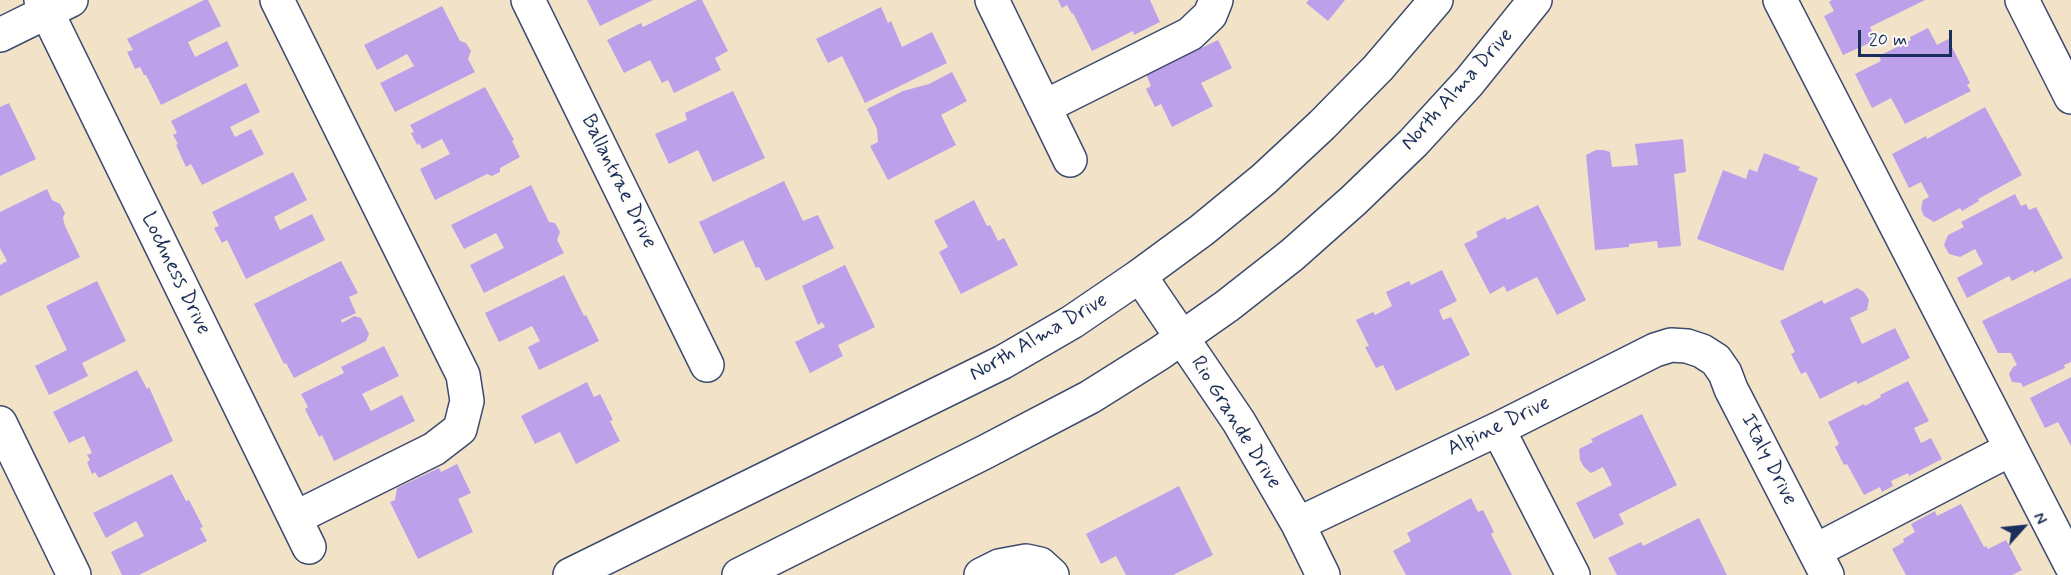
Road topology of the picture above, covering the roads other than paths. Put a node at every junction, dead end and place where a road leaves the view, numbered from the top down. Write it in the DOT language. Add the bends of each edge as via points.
graph roads {
  1 [pos="277,0"];
  2 [pos="528,0"];
  3 [pos="992,0"];
  4 [pos="1216,0"];
  5 [pos="1436,0"];
  6 [pos="1535,0"];
  7 [pos="1780,0"];
  8 [pos="2022,0"];
  9 [pos="53,4"];
  10 [pos="0,35"];
  11 [pos="2071,97"];
  12 [pos="1044,107"];
  13 [pos="1070,160"];
  14 [pos="1140,276"];
  15 [pos="1181,338"];
  16 [pos="1702,351"];
  17 [pos="707,365"];
  18 [pos="0,423"];
  19 [pos="1498,429"];
  20 [pos="2011,449"];
  21 [pos="295,518"];
  22 [pos="1298,524"];
  23 [pos="309,547"];
  24 [pos="1821,563"];
  25 [pos="2071,565"];
  26 [pos="74,575"];
  27 [pos="570,575"];
  28 [pos="739,575"];
  29 [pos="981,575"];
  30 [pos="1052,575"];
  31 [pos="1323,575"];
  32 [pos="1573,575"];
  1 -- 21 [label="street" via="462,375 467,401 460,429 434,449"];
  2 -- 17 [label="street, Ballantrae Drive"];
  3 -- 12 [label="street"];
  4 -- 12 [label="street" via="1210,15 1190,34"];
  5 -- 14 [label="street, North Alma Drive" via="1322,125 1228,208"];
  6 -- 15 [label="street, North Alma Drive" via="1468,82 1362,192 1292,255"];
  7 -- 20 [label="street"];
  8 -- 11 [label="street"];
  9 -- 10 [label="street"];
  9 -- 21 [label="street, Lochness Drive"];
  12 -- 13 [label="street"];
  14 -- 15 [label="street, Rio Grande Drive"];
  14 -- 27 [label="street, North Alma Drive" via="1003,362"];
  15 -- 22 [label="street, Rio Grande Drive" via="1239,422"];
  15 -- 28 [label="street, North Alma Drive" via="1090,397"];
  16 -- 19 [label="street, Alpine Drive" via="1671,345 1655,350"];
  16 -- 24 [label="street, Italy Drive" via="1716,360 1725,373"];
  18 -- 26 [label="street"];
  19 -- 22 [label="street, Alpine Drive"];
  19 -- 32 [label="street"];
  20 -- 24 [label="street"];
  20 -- 25 [label="street"];
  21 -- 23 [label="street, Lochness Drive"];
  22 -- 31 [label="street, Rio Grande Drive"];
  29 -- 30 [label="street" via="999,566 1026,561 1040,564"];
}
